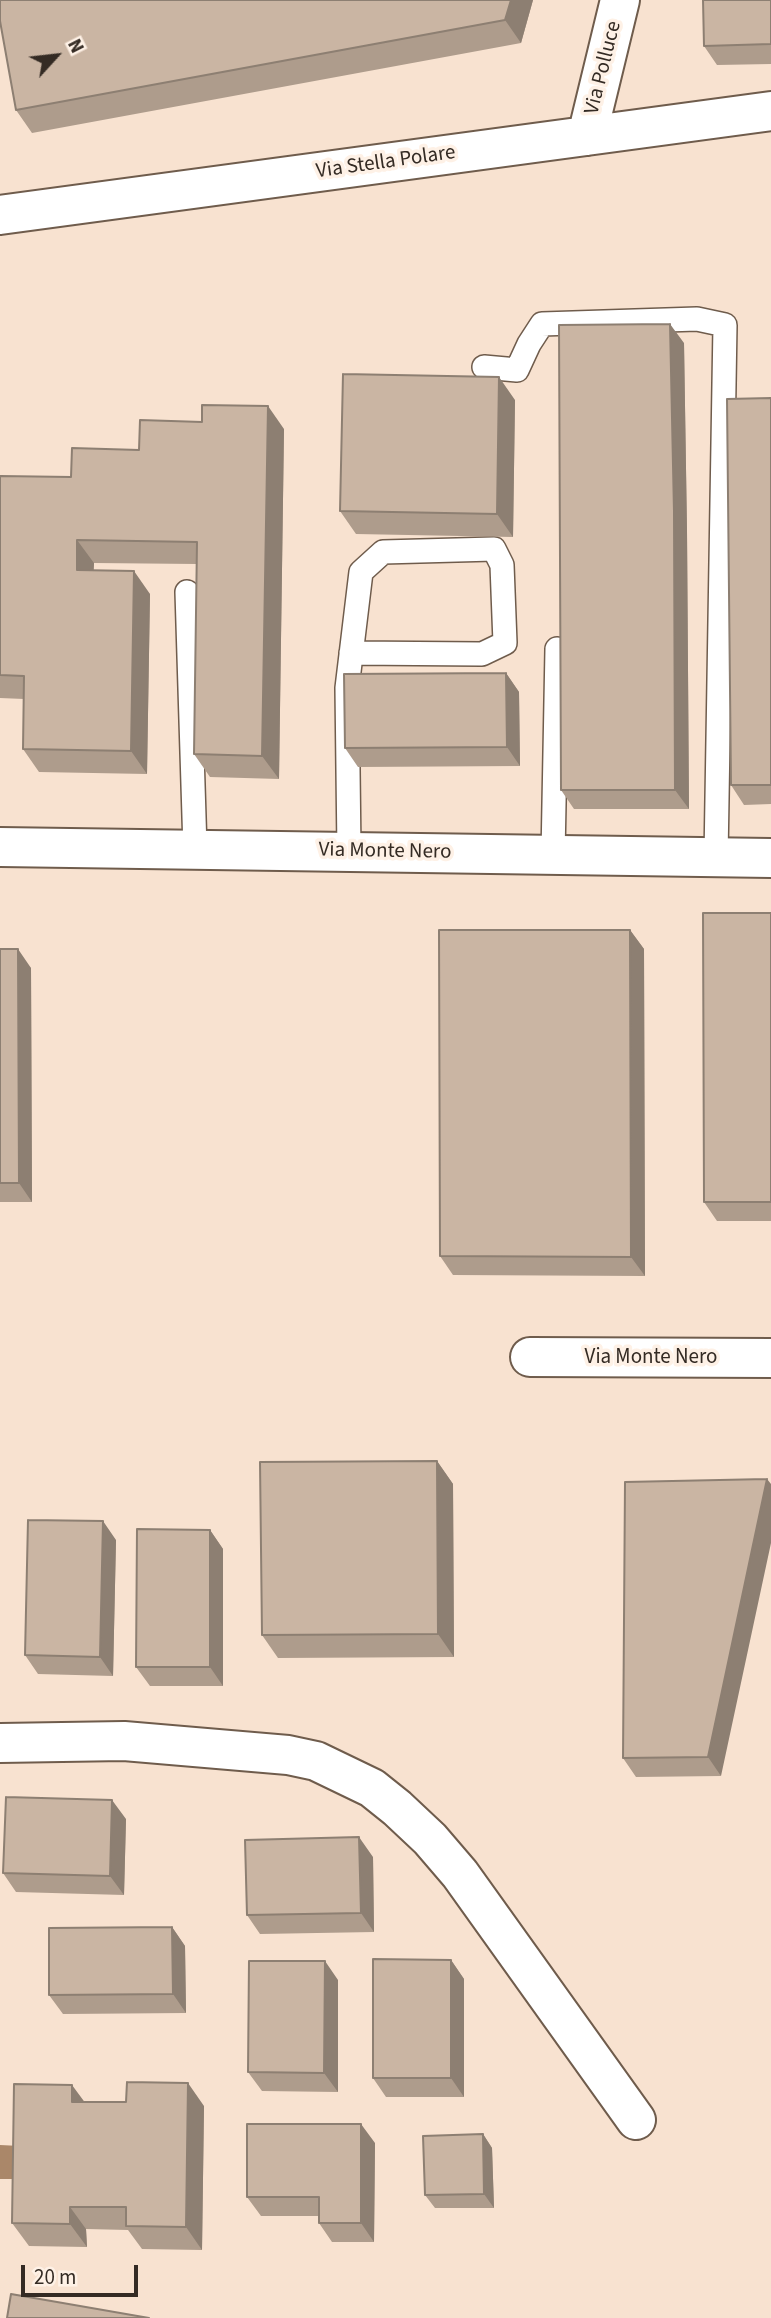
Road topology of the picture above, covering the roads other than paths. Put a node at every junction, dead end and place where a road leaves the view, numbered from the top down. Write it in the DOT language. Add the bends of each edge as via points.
graph roads {
  1 [pos="620,0"];
  2 [pos="771,111"];
  3 [pos="587,136"];
  4 [pos="0,215"];
  5 [pos="484,367"];
  6 [pos="187,592"];
  7 [pos="557,649"];
  8 [pos="351,653"];
  9 [pos="0,846"];
  10 [pos="195,849"];
  11 [pos="349,852"];
  12 [pos="553,855"];
  13 [pos="716,857"];
  14 [pos="771,858"];
  15 [pos="530,1357"];
  16 [pos="771,1358"];
  17 [pos="0,1743"];
  18 [pos="636,2120"];
  1 -- 3 [label="street, Via Polluce"];
  2 -- 3 [label="street, Via Stella Polare"];
  3 -- 4 [label="street, Via Stella Polare"];
  5 -- 13 [label="lane" via="517,370 542,324 697,319 725,325"];
  6 -- 10 [label="lane"];
  7 -- 12 [label="lane"];
  8 -- 8 [label="lane" via="361,572 383,552 494,549 502,565 505,643 482,654"];
  8 -- 11 [label="lane" via="347,688"];
  9 -- 10 [label="street, Via Monte Nero"];
  10 -- 11 [label="street, Via Monte Nero"];
  11 -- 12 [label="street, Via Monte Nero"];
  12 -- 13 [label="street, Via Monte Nero"];
  13 -- 14 [label="street, Via Monte Nero"];
  15 -- 16 [label="street, Via Monte Nero"];
  17 -- 18 [label="street" via="124,1741 288,1755 316,1761 372,1788 430,1839 460,1874"];
}
